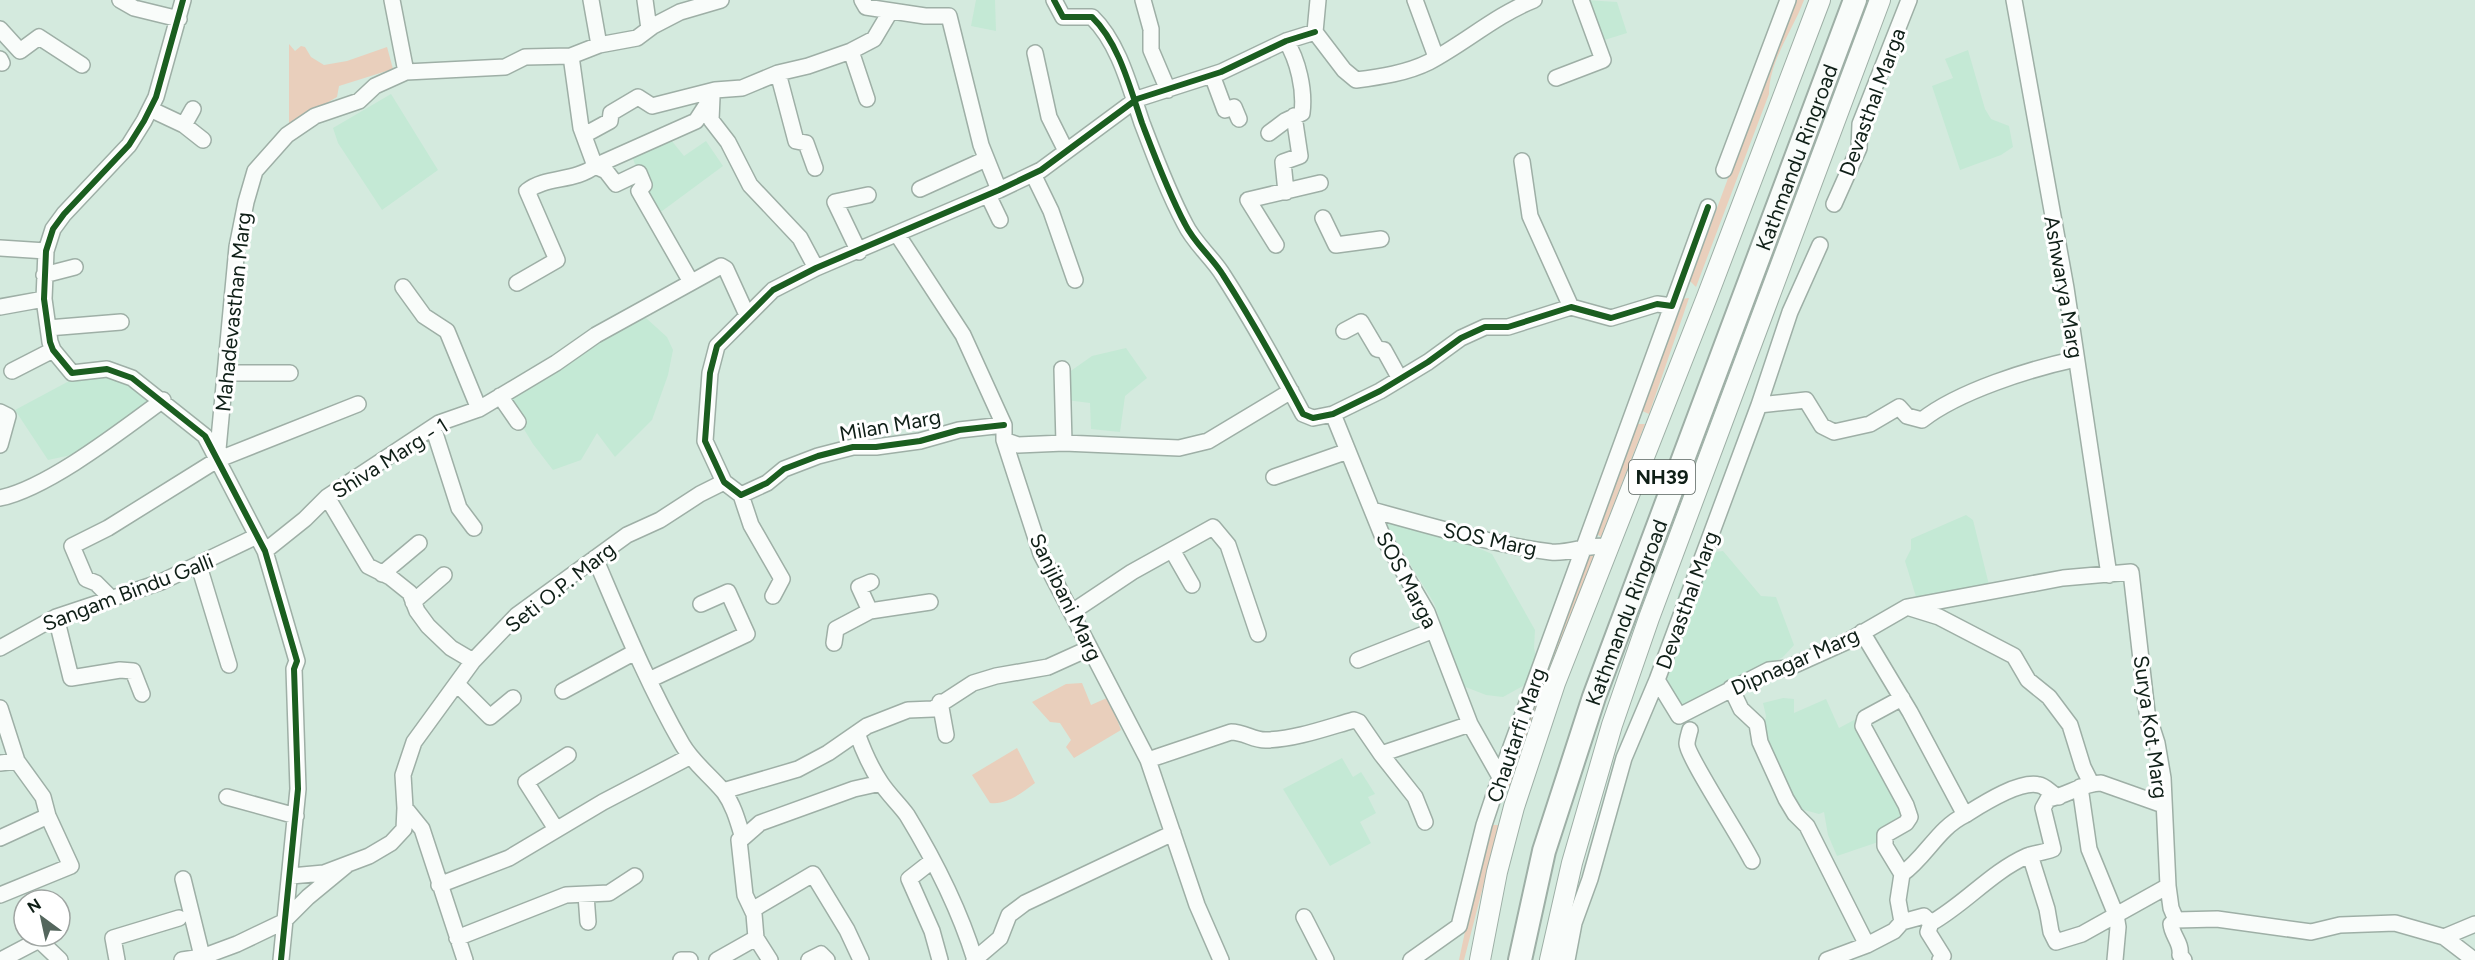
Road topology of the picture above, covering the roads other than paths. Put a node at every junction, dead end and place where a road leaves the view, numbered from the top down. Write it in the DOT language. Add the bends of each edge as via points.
graph roads {
  1 [pos="120,0"];
  2 [pos="183,0"];
  3 [pos="392,0"];
  4 [pos="591,0"];
  5 [pos="645,0"];
  6 [pos="721,0"];
  7 [pos="862,0"];
  8 [pos="1054,0"];
  9 [pos="1143,0"];
  10 [pos="1318,0"];
  11 [pos="1416,0"];
  12 [pos="1534,0"];
  13 [pos="1581,0"];
  14 [pos="1788,0"];
  15 [pos="1820,0"];
  16 [pos="1839,0"];
  17 [pos="1855,0"];
  18 [pos="1880,0"];
  19 [pos="1909,0"];
  20 [pos="2013,0"];
  21 [pos="692,4"];
  22 [pos="890,12"];
  23 [pos="179,19"];
  24 [pos="0,29"];
  25 [pos="649,29"];
  26 [pos="1315,32"];
  27 [pos="1287,41"];
  28 [pos="599,45"];
  29 [pos="851,51"];
  30 [pos="1035,53"];
  31 [pos="571,56"];
  32 [pos="1436,57"];
  33 [pos="81,65"];
  34 [pos="406,72"];
  35 [pos="778,73"];
  36 [pos="1212,75"];
  37 [pos="1556,78"];
  38 [pos="1168,90"];
  39 [pos="713,94"];
  40 [pos="867,99"];
  41 [pos="1137,99"];
  42 [pos="150,109"];
  43 [pos="193,109"];
  44 [pos="1294,116"];
  45 [pos="1239,119"];
  46 [pos="184,125"];
  47 [pos="580,128"];
  48 [pos="1269,134"];
  49 [pos="202,140"];
  50 [pos="1066,151"];
  51 [pos="986,159"];
  52 [pos="1522,161"];
  53 [pos="594,166"];
  54 [pos="815,168"];
  55 [pos="1724,170"];
  56 [pos="1033,174"];
  57 [pos="1320,183"];
  58 [pos="920,189"];
  59 [pos="1286,192"];
  60 [pos="994,193"];
  61 [pos="868,195"];
  62 [pos="1834,204"];
  63 [pos="1708,207"];
  64 [pos="1323,218"];
  65 [pos="1000,220"];
  66 [pos="897,234"];
  67 [pos="1380,239"];
  68 [pos="1276,244"];
  69 [pos="1820,245"];
  70 [pos="0,248"];
  71 [pos="46,251"];
  72 [pos="859,252"];
  73 [pos="75,267"];
  74 [pos="816,268"];
  75 [pos="44,275"];
  76 [pos="1075,280"];
  77 [pos="691,282"];
  78 [pos="518,283"];
  79 [pos="403,287"];
  80 [pos="44,299"];
  81 [pos="1665,305"];
  82 [pos="0,307"];
  83 [pos="1571,307"];
  84 [pos="747,315"];
  85 [pos="121,322"];
  86 [pos="48,328"];
  87 [pos="1344,331"];
  88 [pos="53,350"];
  89 [pos="2076,358"];
  90 [pos="1062,369"];
  91 [pos="12,371"];
  92 [pos="226,373"];
  93 [pos="290,373"];
  94 [pos="1400,379"];
  95 [pos="1291,391"];
  96 [pos="500,396"];
  97 [pos="163,400"];
  98 [pos="358,404"];
  99 [pos="1759,405"];
  100 [pos="479,409"];
  101 [pos="0,412"];
  102 [pos="1333,414"];
  103 [pos="518,422"];
  104 [pos="433,427"];
  105 [pos="1004,433"];
  106 [pos="1064,442"];
  107 [pos="0,445"];
  108 [pos="1348,451"];
  109 [pos="217,460"];
  110 [pos="1274,477"];
  111 [pos="724,482"];
  112 [pos="741,495"];
  113 [pos="327,497"];
  114 [pos="0,498"];
  115 [pos="1372,510"];
  116 [pos="474,528"];
  117 [pos="257,536"];
  118 [pos="419,543"];
  119 [pos="1582,547"];
  120 [pos="1609,547"];
  121 [pos="1172,550"];
  122 [pos="264,551"];
  123 [pos="595,558"];
  124 [pos="199,566"];
  125 [pos="2131,572"];
  126 [pos="382,574"];
  127 [pos="444,575"];
  128 [pos="2109,575"];
  129 [pos="871,582"];
  130 [pos="1192,585"];
  131 [pos="773,596"];
  132 [pos="112,599"];
  133 [pos="413,602"];
  134 [pos="930,602"];
  135 [pos="701,604"];
  136 [pos="1907,607"];
  137 [pos="870,611"];
  138 [pos="1072,612"];
  139 [pos="56,617"];
  140 [pos="1434,630"];
  141 [pos="1862,632"];
  142 [pos="1258,634"];
  143 [pos="834,643"];
  144 [pos="0,648"];
  145 [pos="1090,648"];
  146 [pos="635,652"];
  147 [pos="1358,660"];
  148 [pos="473,661"];
  149 [pos="229,665"];
  150 [pos="1657,680"];
  151 [pos="649,681"];
  152 [pos="457,684"];
  153 [pos="1731,688"];
  154 [pos="562,691"];
  155 [pos="142,694"];
  156 [pos="513,698"];
  157 [pos="1902,698"];
  158 [pos="940,702"];
  159 [pos="0,708"];
  160 [pos="1470,724"];
  161 [pos="1690,730"];
  162 [pos="946,735"];
  163 [pos="859,738"];
  164 [pos="1381,754"];
  165 [pos="568,755"];
  166 [pos="689,757"];
  167 [pos="1148,760"];
  168 [pos="17,761"];
  169 [pos="0,763"];
  170 [pos="1500,777"];
  171 [pos="881,783"];
  172 [pos="2085,785"];
  173 [pos="723,791"];
  174 [pos="227,797"];
  175 [pos="2059,797"];
  176 [pos="2163,805"];
  177 [pos="405,808"];
  178 [pos="48,816"];
  179 [pos="296,816"];
  180 [pos="1965,816"];
  181 [pos="1425,822"];
  182 [pos="556,829"];
  183 [pos="1173,833"];
  184 [pos="0,838"];
  185 [pos="743,838"];
  186 [pos="2030,855"];
  187 [pos="932,861"];
  188 [pos="1752,861"];
  189 [pos="348,864"];
  190 [pos="1902,874"];
  191 [pos="291,876"];
  192 [pos="635,876"];
  193 [pos="183,879"];
  194 [pos="439,885"];
  195 [pos="2168,886"];
  196 [pos="0,895"];
  197 [pos="586,895"];
  198 [pos="752,910"];
  199 [pos="2116,915"];
  200 [pos="1304,917"];
  201 [pos="179,918"];
  202 [pos="2176,920"];
  203 [pos="283,922"];
  204 [pos="588,922"];
  205 [pos="1902,922"];
  206 [pos="1931,923"];
  207 [pos="2475,924"];
  208 [pos="2444,937"];
  209 [pos="457,938"];
  210 [pos="756,938"];
  211 [pos="1867,945"];
  212 [pos="203,959"];
  213 [pos="2,960"];
  214 [pos="60,960"];
  215 [pos="117,960"];
  216 [pos="182,960"];
  217 [pos="281,960"];
  218 [pos="465,960"];
  219 [pos="681,960"];
  220 [pos="690,960"];
  221 [pos="717,960"];
  222 [pos="770,960"];
  223 [pos="808,960"];
  224 [pos="827,960"];
  225 [pos="861,960"];
  226 [pos="940,960"];
  227 [pos="974,960"];
  228 [pos="1221,960"];
  229 [pos="1326,960"];
  230 [pos="1411,960"];
  231 [pos="1480,960"];
  232 [pos="1505,960"];
  233 [pos="1520,960"];
  234 [pos="1550,960"];
  235 [pos="1567,960"];
  236 [pos="1827,960"];
  237 [pos="1940,960"];
  238 [pos="2115,960"];
  239 [pos="2184,960"];
  240 [pos="2474,960"];
  1 -- 23 [label="street" via="134,8"];
  2 -- 23 [label="street"];
  3 -- 34 [label="street"];
  4 -- 28 [label="street"];
  5 -- 25 [label="street"];
  6 -- 21 [label="street"];
  7 -- 22 [label="street" via="867,7"];
  8 -- 41 [label="street" via="1063,17 1092,17 1105,30"];
  9 -- 38 [label="street" via="1151,29 1150,50"];
  10 -- 26 [label="street"];
  11 -- 32 [label="street"];
  12 -- 32 [label="street"];
  13 -- 37 [label="street" via="1603,60"];
  14 -- 55 [label="street"];
  15 -- 120 [label="main road"];
  16 -- 232 [label="highway, Kathmandu Ringroad / NH39" via="1561,744 1539,816"];
  17 -- 233 [label="highway, Kathmandu Ringroad / NH39" via="1594,696 1550,832"];
  18 -- 234 [label="main road" via="1648,618 1575,852"];
  19 -- 62 [label="street, Devasthal Marga" via="1860,124 1859,148"];
  20 -- 89 [label="street, Ashwarya Marg"];
  21 -- 25 [label="street"];
  22 -- 29 [label="street" via="873,39"];
  22 -- 51 [label="street" via="949,16"];
  23 -- 42 [label="street"];
  24 -- 33 [label="street" via="20,51 39,37"];
  25 -- 28 [label="street" via="637,38"];
  26 -- 27 [label="street"];
  26 -- 32 [label="street" via="1356,80 1399,72"];
  27 -- 36 [label="street"];
  27 -- 44 [label="street" via="1293,52 1302,98 1302,112"];
  28 -- 31 [label="street"];
  29 -- 35 [label="street"];
  29 -- 40 [label="street"];
  30 -- 50 [label="street" via="1049,117"];
  31 -- 34 [label="street" via="525,57 505,67"];
  31 -- 47 [label="street"];
  34 -- 92 [label="street, Mahadevasthan Marg" via="375,86 359,101 315,116 287,135 255,171 237,247"];
  35 -- 39 [label="street" via="742,88"];
  35 -- 54 [label="street" via="796,141 806,143"];
  36 -- 38 [label="street"];
  36 -- 45 [label="street" via="1225,110 1234,107"];
  38 -- 41 [label="street"];
  39 -- 47 [label="street" via="652,106 638,97 611,113 610,121 596,129 588,133"];
  39 -- 53 [label="street" via="696,122"];
  39 -- 74 [label="street" via="711,120 728,142 750,184 800,238"];
  41 -- 50 [label="street"];
  41 -- 95 [label="street" via="1142,122 1186,227 1222,274"];
  42 -- 46 [label="street"];
  42 -- 71 [label="street" via="129,145 58,222"];
  43 -- 46 [label="street"];
  44 -- 48 [label="street"];
  44 -- 59 [label="street" via="1300,156 1283,162"];
  46 -- 49 [label="street"];
  47 -- 53 [label="street"];
  50 -- 56 [label="street"];
  51 -- 58 [label="street"];
  51 -- 60 [label="street"];
  52 -- 83 [label="street" via="1530,216"];
  53 -- 77 [label="street" via="606,171 616,184 639,172 644,185 639,191"];
  53 -- 78 [label="street" via="586,173 527,191 557,260"];
  56 -- 60 [label="street"];
  56 -- 76 [label="street" via="1051,211"];
  57 -- 59 [label="street"];
  59 -- 68 [label="street" via="1248,200"];
  60 -- 65 [label="street"];
  60 -- 66 [label="street"];
  61 -- 72 [label="street" via="835,202"];
  63 -- 81 [label="street, Chautarfi Marg"];
  64 -- 67 [label="street" via="1336,245"];
  66 -- 72 [label="street"];
  66 -- 105 [label="street, Sanjibani Marg" via="963,335"];
  69 -- 99 [label="street, Devasthal Marg" via="1790,312"];
  70 -- 71 [label="street"];
  71 -- 75 [label="street"];
  72 -- 74 [label="street"];
  73 -- 75 [label="street"];
  74 -- 84 [label="street" via="773,290"];
  75 -- 80 [label="street"];
  77 -- 84 [label="street, Shiva Marg - 1" via="724,266"];
  77 -- 96 [label="street, Shiva Marg - 1"];
  79 -- 100 [label="street" via="424,316 447,331"];
  80 -- 82 [label="street"];
  80 -- 86 [label="street"];
  81 -- 83 [label="street" via="1611,318"];
  81 -- 119 [label="street, Chautarfi Marg"];
  83 -- 94 [label="street" via="1508,327 1473,330"];
  84 -- 111 [label="street" via="717,346 710,373 705,441"];
  85 -- 86 [label="street"];
  86 -- 88 [label="street"];
  87 -- 94 [label="street" via="1361,322 1377,349 1384,350"];
  88 -- 91 [label="street"];
  88 -- 97 [label="street" via="72,373 107,369 119,372"];
  89 -- 99 [label="street" via="2024,370 1936,409 1922,420 1907,416 1899,407 1870,424 1834,432 1822,426 1806,400"];
  89 -- 128 [label="street, Ashwarya Marg"];
  90 -- 106 [label="street"];
  92 -- 93 [label="street"];
  92 -- 109 [label="street, Mahadevasthan Marg"];
  94 -- 102 [label="street"];
  95 -- 102 [label="street" via="1303,414 1313,418"];
  95 -- 106 [label="street, Milan Marg" via="1194,446"];
  96 -- 100 [label="street, Shiva Marg - 1"];
  96 -- 103 [label="street"];
  97 -- 109 [label="street" via="205,436"];
  97 -- 114 [label="street" via="47,478"];
  98 -- 109 [label="street"];
  99 -- 150 [label="street, Devasthal Marg"];
  100 -- 104 [label="street, Shiva Marg - 1"];
  101 -- 107 [label="street" via="8,416"];
  102 -- 108 [label="street, SOS Marga"];
  104 -- 113 [label="street, Shiva Marg - 1"];
  104 -- 116 [label="street" via="459,508"];
  105 -- 106 [label="street, Milan Marg" via="1018,445"];
  105 -- 112 [label="street, Milan Marg" via="959,430 920,441 853,447 784,469 767,483"];
  105 -- 138 [label="street, Sanjibani Marg" via="1041,554"];
  108 -- 110 [label="street"];
  108 -- 115 [label="street, SOS Marga"];
  109 -- 117 [label="street"];
  109 -- 132 [label="street" via="72,546 86,579"];
  111 -- 112 [label="street"];
  111 -- 123 [label="street, Seti O.P. Marg" via="627,535"];
  112 -- 131 [label="street" via="751,525 782,579"];
  113 -- 122 [label="street, Shiva Marg - 1"];
  113 -- 126 [label="street" via="368,567"];
  115 -- 119 [label="street, SOS Marg" via="1509,546 1555,552"];
  115 -- 140 [label="street, SOS Marga"];
  117 -- 122 [label="street"];
  117 -- 124 [label="street, Sangam Bindu Galli"];
  118 -- 126 [label="street"];
  119 -- 120 [label="street, SOS Marg"];
  119 -- 170 [label="street, Chautarfi Marg"];
  120 -- 231 [label="main road" via="1555,683 1514,807"];
  121 -- 130 [label="street"];
  121 -- 138 [label="street"];
  121 -- 142 [label="street" via="1213,527 1228,545"];
  122 -- 179 [label="street" via="297,661"];
  123 -- 146 [label="street"];
  123 -- 148 [label="street, Seti O.P. Marg" via="517,615"];
  124 -- 132 [label="street, Sangam Bindu Galli"];
  124 -- 149 [label="street"];
  125 -- 128 [label="street, Dipnagar Marg"];
  125 -- 176 [label="street, Surya Kot Marg" via="2147,712 2163,778"];
  126 -- 133 [label="street" via="410,593"];
  127 -- 133 [label="street"];
  128 -- 136 [label="street, Dipnagar Marg" via="2063,578"];
  129 -- 137 [label="street" via="859,587"];
  132 -- 139 [label="street, Sangam Bindu Galli"];
  133 -- 148 [label="street" via="428,626 451,648"];
  134 -- 137 [label="street"];
  135 -- 151 [label="street" via="728,592 747,634"];
  136 -- 141 [label="street, Dipnagar Marg"];
  136 -- 172 [label="street" via="1939,617 2014,656 2028,680 2049,697 2070,725"];
  137 -- 143 [label="street" via="836,629"];
  138 -- 145 [label="street, Sanjibani Marg"];
  139 -- 144 [label="street, Sangam Bindu Galli"];
  139 -- 155 [label="street" via="71,678 133,671"];
  140 -- 147 [label="street"];
  140 -- 160 [label="street, SOS Marga"];
  141 -- 153 [label="street, Dipnagar Marg" via="1796,665 1769,670"];
  141 -- 157 [label="street"];
  145 -- 158 [label="street" via="1048,667 973,683"];
  145 -- 167 [label="street, Sanjibani Marg"];
  146 -- 151 [label="street"];
  146 -- 154 [label="street"];
  148 -- 152 [label="street, Seti O.P. Marg"];
  150 -- 153 [label="street, Dipnagar Marg" via="1679,716"];
  150 -- 235 [label="street, Devasthal Marg" via="1618,777 1574,923"];
  151 -- 166 [label="street"];
  152 -- 156 [label="street" via="490,717"];
  152 -- 177 [label="street, Seti O.P. Marg" via="414,742 403,775"];
  153 -- 211 [label="street" via="1741,709 1757,724 1760,742 1786,799 1807,826"];
  157 -- 180 [label="street"];
  157 -- 190 [label="street" via="1865,718 1863,726 1910,817 1906,824 1885,835 1885,846"];
  158 -- 162 [label="street"];
  158 -- 163 [label="street" via="933,709 893,714 867,726"];
  159 -- 168 [label="street"];
  160 -- 164 [label="street"];
  160 -- 170 [label="street, SOS Marga"];
  161 -- 188 [label="street" via="1686,744 1693,763"];
  163 -- 171 [label="street"];
  163 -- 173 [label="street" via="798,769"];
  164 -- 167 [label="street" via="1354,720 1268,740 1231,732"];
  164 -- 181 [label="street" via="1415,796"];
  165 -- 182 [label="street" via="526,782"];
  166 -- 173 [label="street"];
  166 -- 182 [label="street"];
  167 -- 183 [label="street, Sanjibani Marg"];
  168 -- 169 [label="street"];
  168 -- 178 [label="street" via="43,797"];
  170 -- 230 [label="street, Chautarfi Marg" via="1459,926"];
  171 -- 185 [label="street" via="760,823"];
  171 -- 187 [label="street" via="908,817"];
  172 -- 175 [label="street"];
  172 -- 176 [label="street" via="2123,789"];
  172 -- 199 [label="street" via="2089,849"];
  173 -- 185 [label="street"];
  174 -- 179 [label="street"];
  175 -- 180 [label="street" via="2039,785 2022,787 1985,802"];
  175 -- 186 [label="street" via="2048,799 2043,808 2053,849"];
  176 -- 195 [label="street, Surya Kot Marg"];
  177 -- 189 [label="street, Seti O.P. Marg" via="404,829 391,843"];
  177 -- 194 [label="street" via="422,829"];
  178 -- 184 [label="street"];
  178 -- 196 [label="street" via="71,866"];
  179 -- 191 [label="street"];
  180 -- 190 [label="street" via="1948,826"];
  182 -- 194 [label="street" via="509,858"];
  183 -- 227 [label="street" via="1025,903 1009,915 1000,938"];
  183 -- 228 [label="street, Sanjibani Marg" via="1197,905"];
  185 -- 198 [label="street" via="739,840 745,895"];
  186 -- 199 [label="street" via="2056,942 2082,934"];
  186 -- 206 [label="street"];
  187 -- 226 [label="street" via="909,879"];
  187 -- 227 [label="street" via="953,896"];
  189 -- 191 [label="street" via="324,873"];
  189 -- 203 [label="street"];
  190 -- 205 [label="street" via="1898,900"];
  191 -- 203 [label="street"];
  192 -- 197 [label="street" via="609,893"];
  193 -- 212 [label="street"];
  194 -- 209 [label="street"];
  195 -- 199 [label="street"];
  195 -- 202 [label="street, Surya Kot Marg"];
  197 -- 204 [label="street"];
  197 -- 209 [label="street" via="566,895"];
  198 -- 210 [label="street"];
  198 -- 225 [label="street" via="813,874"];
  199 -- 238 [label="street"];
  200 -- 229 [label="street"];
  201 -- 215 [label="street" via="113,938"];
  202 -- 208 [label="street" via="2217,919 2311,932 2395,923"];
  202 -- 239 [label="street, Surya Kot Marg" via="2171,930"];
  203 -- 212 [label="street"];
  203 -- 217 [label="street"];
  205 -- 206 [label="street" via="1924,916"];
  205 -- 211 [label="street" via="1894,931"];
  206 -- 237 [label="street" via="1928,932 1943,956"];
  207 -- 208 [label="street"];
  208 -- 240 [label="street"];
  209 -- 218 [label="street"];
  210 -- 221 [label="street"];
  210 -- 222 [label="street"];
  211 -- 236 [label="street"];
  212 -- 216 [label="street"];
  213 -- 214 [label="street" via="39,940"];
  219 -- 220 [label="street"];
  223 -- 224 [label="street" via="821,954"];
}
